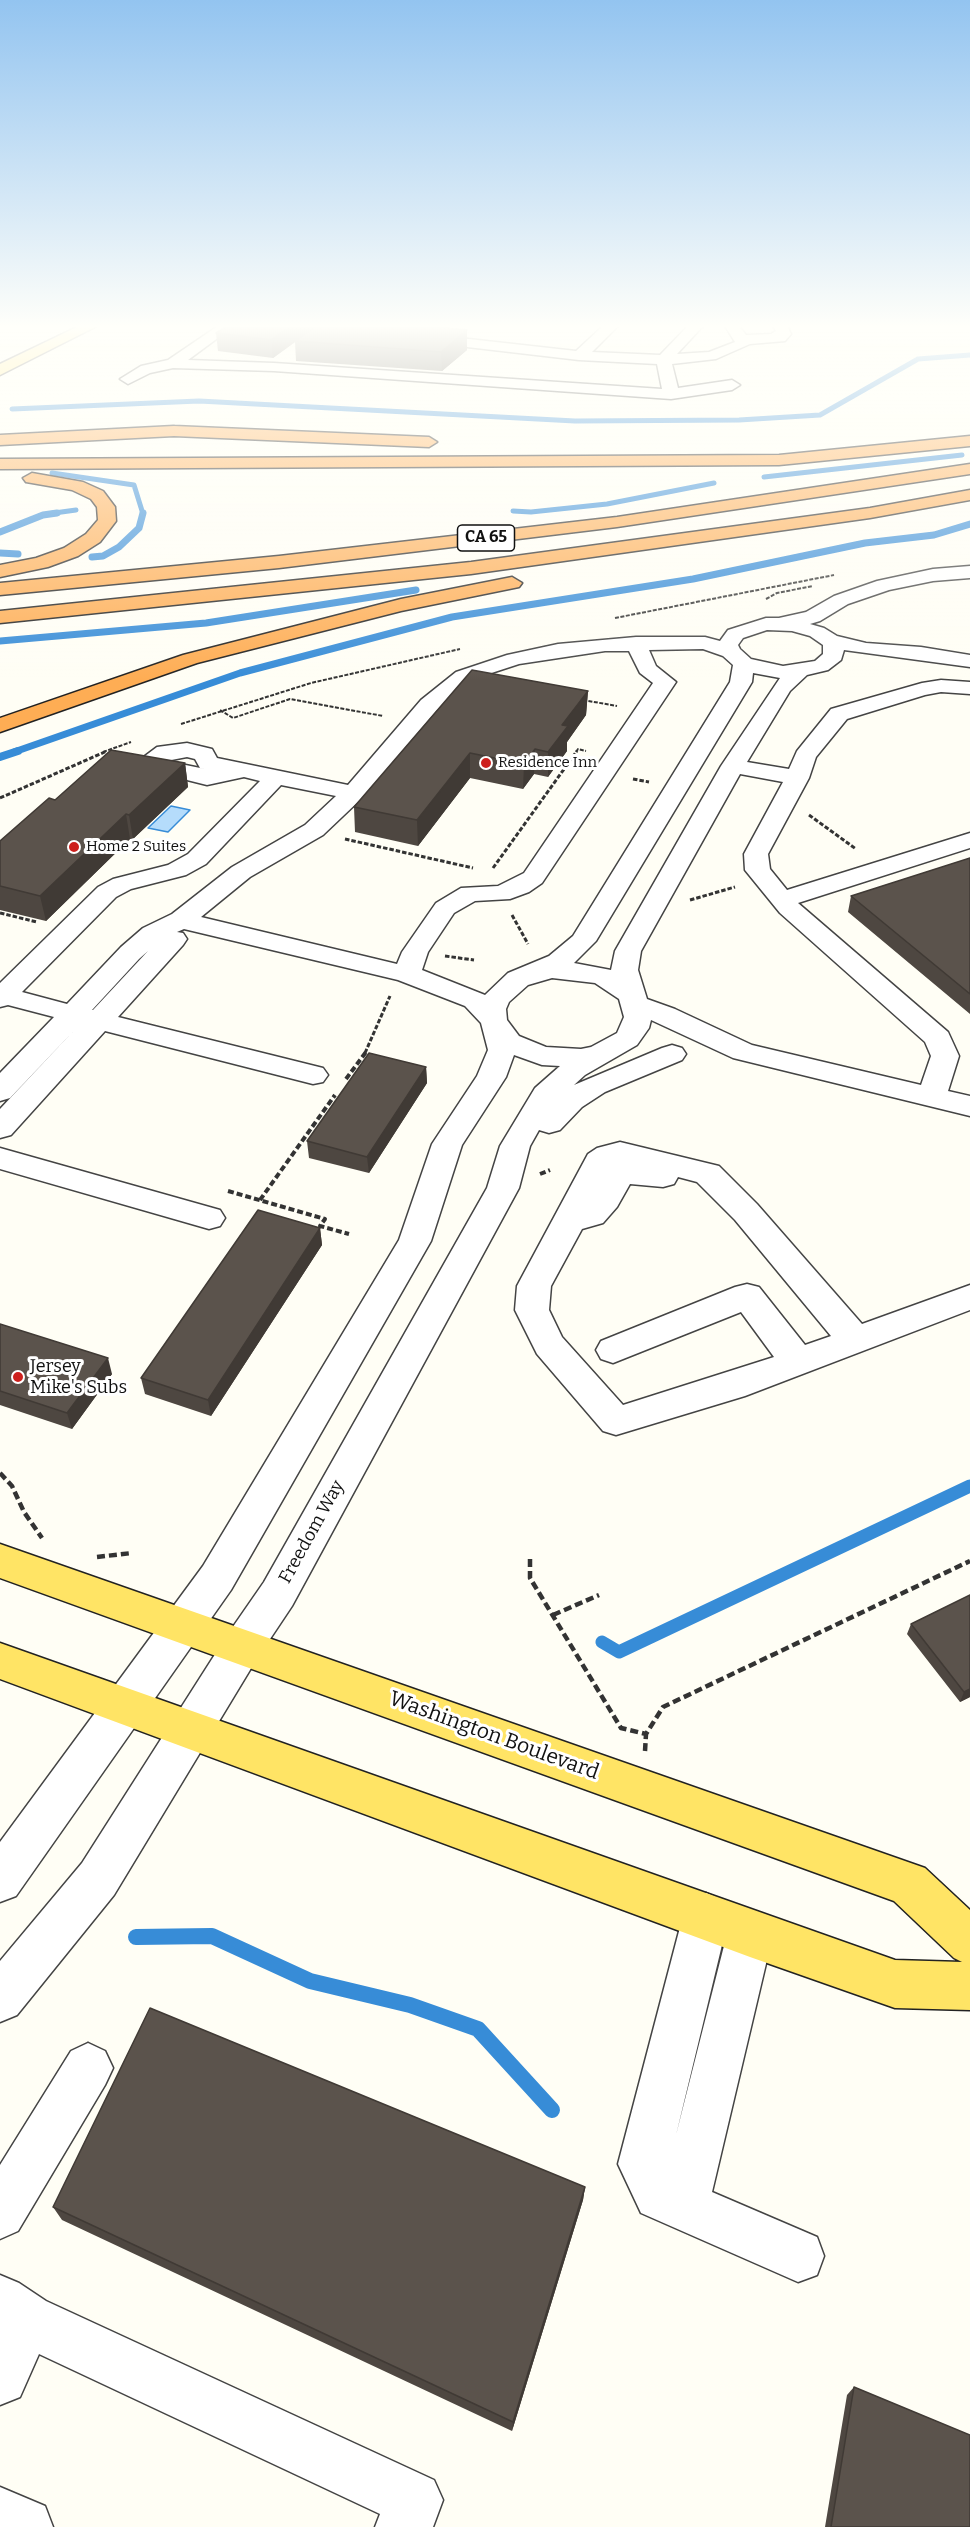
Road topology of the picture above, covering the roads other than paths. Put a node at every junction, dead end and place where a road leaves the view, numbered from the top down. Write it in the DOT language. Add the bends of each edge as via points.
graph roads {
  1 [pos="938,444"];
  2 [pos="489,446"];
  3 [pos="862,451"];
  4 [pos="0,464"];
  5 [pos="970,469"];
  6 [pos="0,476"];
  7 [pos="970,495"];
  8 [pos="870,513"];
  9 [pos="0,571"];
  10 [pos="970,572"];
  11 [pos="570,573"];
  12 [pos="525,581"];
  13 [pos="0,589"];
  14 [pos="0,617"];
  15 [pos="824,637"];
  16 [pos="636,643"];
  17 [pos="736,650"];
  18 [pos="970,661"];
  19 [pos="798,672"];
  20 [pos="970,688"];
  21 [pos="0,724"];
  22 [pos="733,766"];
  23 [pos="241,771"];
  24 [pos="276,777"];
  25 [pos="797,778"];
  26 [pos="354,793"];
  27 [pos="970,840"];
  28 [pos="782,900"];
  29 [pos="181,920"];
  30 [pos="407,974"];
  31 [pos="525,976"];
  32 [pos="1,997"];
  33 [pos="633,1000"];
  34 [pos="72,1014"];
  35 [pos="99,1021"];
  36 [pos="496,1026"];
  37 [pos="607,1051"];
  38 [pos="743,1052"];
  39 [pos="672,1054"];
  40 [pos="313,1075"];
  41 [pos="0,1090"];
  42 [pos="931,1097"];
  43 [pos="970,1106"];
  44 [pos="0,1128"];
  45 [pos="0,1158"];
  46 [pos="503,1188"];
  47 [pos="209,1218"];
  48 [pos="795,1269"];
  49 [pos="747,1296"];
  50 [pos="970,1297"];
  51 [pos="855,1340"];
  52 [pos="613,1350"];
  53 [pos="798,1362"];
  54 [pos="0,1561"];
  55 [pos="183,1626"];
  56 [pos="242,1647"];
  57 [pos="0,1661"];
  58 [pos="123,1705"];
  59 [pos="191,1730"];
  60 [pos="0,1880"];
  61 [pos="706,1916"];
  62 [pos="750,1934"];
  63 [pos="970,1942"];
  64 [pos="970,1986"];
  65 [pos="0,1998"];
  66 [pos="88,2068"];
  67 [pos="659,2195"];
  68 [pos="0,2213"];
  69 [pos="798,2256"];
  70 [pos="13,2311"];
  71 [pos="0,2377"];
  72 [pos="0,2516"];
  73 [pos="24,2527"];
  74 [pos="404,2527"];
  1 -- 3 [label="highway"];
  2 -- 3 [label="highway" via="678,453"];
  3 -- 4 [label="highway" via="778,460 660,463"];
  5 -- 13 [label="highway, CA 65" via="583,526"];
  6 -- 9 [label="highway" via="77,486 97,495 106,507 107,521 93,538 71,552"];
  7 -- 8 [label="highway, CA 65"];
  8 -- 11 [label="highway" via="739,544"];
  8 -- 14 [label="highway, CA 65" via="471,568"];
  10 -- 15 [label="street" via="884,585 841,600"];
  12 -- 21 [label="highway" via="401,605 270,637 178,663"];
  15 -- 17 [label="street" via="780,624 754,626"];
  15 -- 18 [label="street" via="866,649"];
  15 -- 19 [label="street" via="821,666"];
  16 -- 17 [label="street" via="705,643"];
  16 -- 26 [label="street" via="558,650 487,666 464,676 444,690"];
  16 -- 30 [label="street" via="646,669 665,682 533,878 501,894 470,893 445,908 415,952"];
  17 -- 19 [label="street" via="769,671"];
  17 -- 31 [label="street" via="741,682 583,941 559,962"];
  19 -- 22 [label="street" via="782,687"];
  20 -- 25 [label="street" via="922,689 839,714 805,756"];
  22 -- 25 [label="street"];
  22 -- 33 [label="street" via="628,951 624,970"];
  23 -- 24 [label="street"];
  24 -- 26 [label="street"];
  24 -- 32 [label="street" via="197,860 107,892"];
  25 -- 28 [label="street" via="756,854 758,870"];
  26 -- 29 [label="street" via="314,830 241,872"];
  27 -- 28 [label="street"];
  28 -- 42 [label="street" via="938,1038 945,1056"];
  29 -- 30 [label="street"];
  29 -- 34 [label="street" via="152,934"];
  29 -- 35 [label="street" via="173,942"];
  30 -- 31 [label="street"];
  30 -- 36 [label="street" via="475,1000"];
  31 -- 33 [label="street" via="560,970 587,972 604,977"];
  31 -- 36 [label="street" via="496,998 492,1009"];
  32 -- 34 [label="street"];
  33 -- 37 [label="street" via="638,1017 635,1028 627,1039"];
  33 -- 38 [label="street"];
  34 -- 35 [label="street"];
  34 -- 41 [label="street"];
  35 -- 40 [label="street"];
  35 -- 44 [label="street"];
  36 -- 37 [label="street" via="517,1046 542,1056 570,1059"];
  36 -- 55 [label="street" via="502,1050 491,1077 447,1144 415,1241 217,1578"];
  37 -- 39 [label="street"];
  37 -- 46 [label="street, Freedom Way" via="575,1068 545,1095 515,1146"];
  38 -- 39 [label="street"];
  38 -- 42 [label="street"];
  39 -- 46 [label="street" via="595,1085 571,1100 552,1117 534,1150"];
  42 -- 43 [label="street"];
  45 -- 47 [label="street"];
  46 -- 56 [label="street, Freedom Way" via="278,1594"];
  48 -- 49 [label="street"];
  48 -- 51 [label="street"];
  48 -- 53 [label="street" via="708,1174 620,1152 599,1161 534,1286 532,1310 549,1345 616,1421"];
  49 -- 52 [label="street"];
  49 -- 53 [label="street"];
  50 -- 51 [label="street"];
  51 -- 53 [label="street"];
  54 -- 55 [label="main road, Washington Boulevard"];
  55 -- 56 [label="main road, Washington Boulevard"];
  55 -- 58 [label="street"];
  56 -- 59 [label="street, Freedom Way"];
  56 -- 63 [label="main road, Washington Boulevard" via="909,1884"];
  57 -- 58 [label="main road"];
  58 -- 59 [label="main road"];
  58 -- 60 [label="street"];
  59 -- 61 [label="main road"];
  59 -- 65 [label="street, Freedom Way" via="98,1879"];
  61 -- 62 [label="main road"];
  61 -- 67 [label="street" via="644,2164"];
  62 -- 64 [label="main road" via="895,1984"];
  62 -- 67 [label="street" via="690,2184"];
  66 -- 68 [label="street"];
  67 -- 69 [label="street"];
  70 -- 71 [label="street"];
  70 -- 74 [label="street" via="414,2500"];
  72 -- 73 [label="street"];
}
